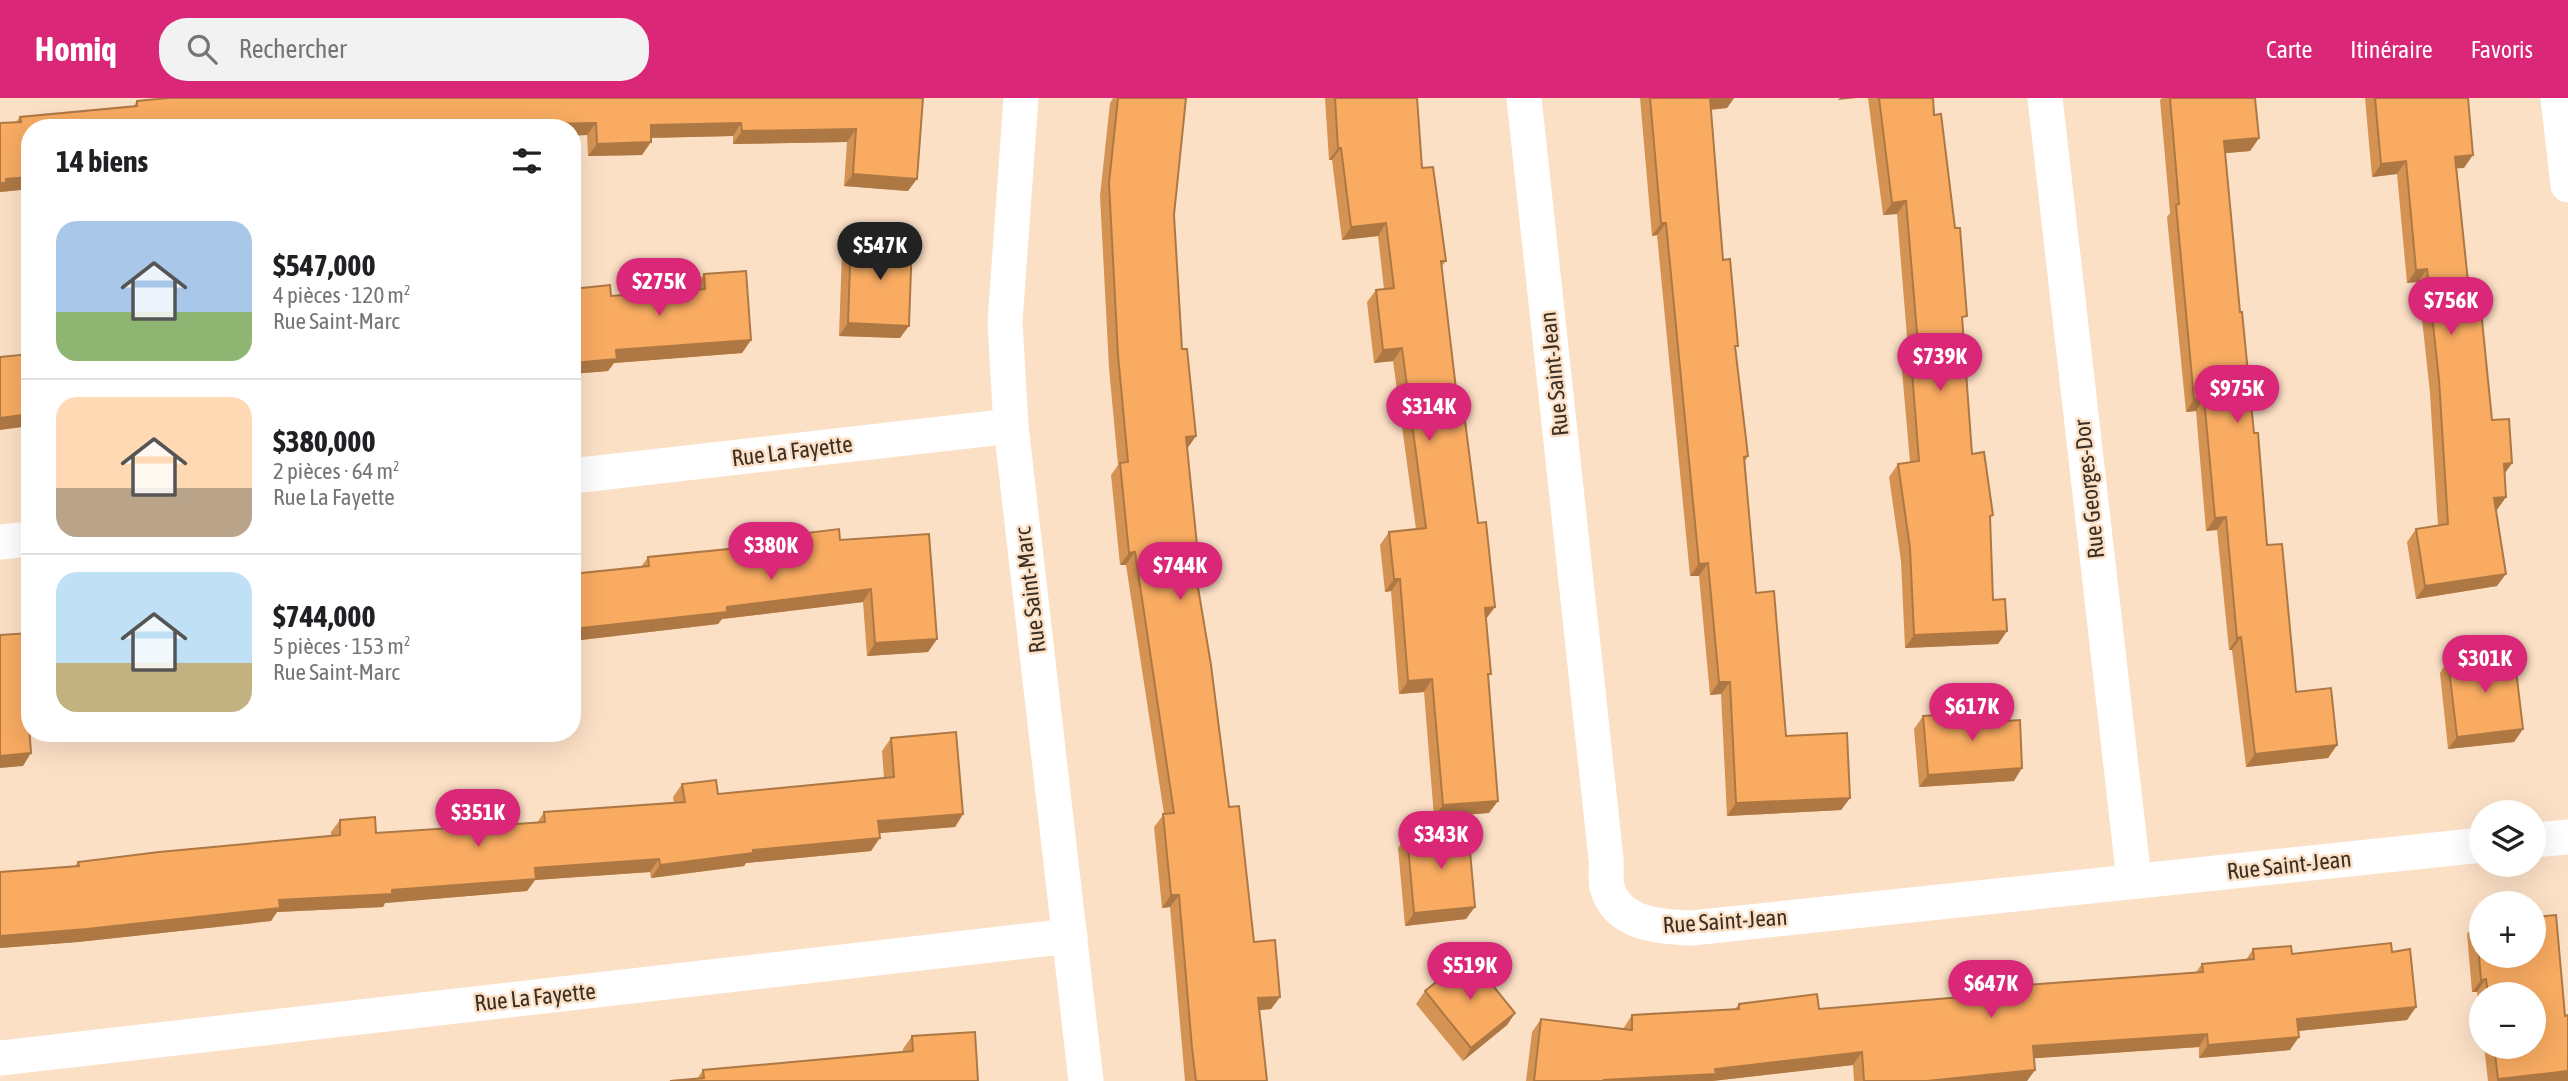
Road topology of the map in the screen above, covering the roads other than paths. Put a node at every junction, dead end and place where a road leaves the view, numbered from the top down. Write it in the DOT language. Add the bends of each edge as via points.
graph roads {
  1 [pos="1021,98"];
  2 [pos="1524,98"];
  3 [pos="2045,98"];
  4 [pos="2558,98"];
  5 [pos="2568,185"];
  6 [pos="1011,426"];
  7 [pos="581,475"];
  8 [pos="21,540"];
  9 [pos="0,542"];
  10 [pos="2568,836"];
  11 [pos="2546,839"];
  12 [pos="2469,846"];
  13 [pos="2134,880"];
  14 [pos="1070,936"];
  15 [pos="0,1058"];
  16 [pos="1086,1081"];
  1 -- 6 [label="street, Rue Saint-Marc" via="1006,322"];
  2 -- 13 [label="street, Rue Saint-Jean" via="1607,888 1621,912 1653,926 1692,928"];
  3 -- 13 [label="street, Rue Georges-Dor"];
  4 -- 5 [label="street"];
  6 -- 7 [label="street, Rue La Fayette"];
  6 -- 14 [label="street, Rue Saint-Marc"];
  8 -- 9 [label="street"];
  10 -- 11 [label="street"];
  12 -- 13 [label="street, Rue Saint-Jean"];
  14 -- 15 [label="street, Rue La Fayette"];
  14 -- 16 [label="street, Rue Saint-Marc"];
}
